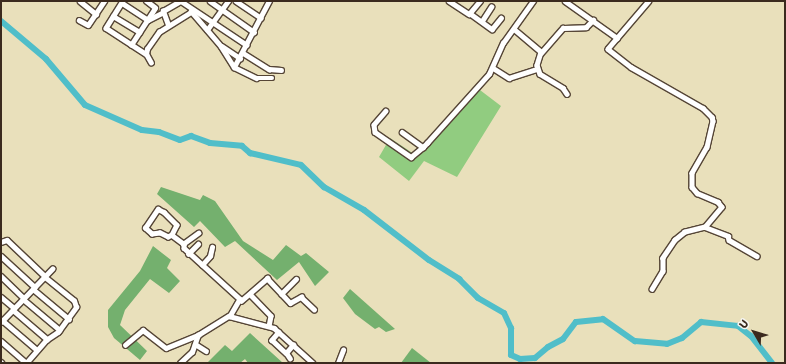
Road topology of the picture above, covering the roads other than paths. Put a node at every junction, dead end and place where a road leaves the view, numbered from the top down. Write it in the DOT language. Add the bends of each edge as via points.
graph roads {
  1 [pos="80,1"];
  2 [pos="104,1"];
  3 [pos="146,1"];
  4 [pos="180,1"];
  5 [pos="210,1"];
  6 [pos="228,1"];
  7 [pos="236,1"];
  8 [pos="449,1"];
  9 [pos="533,1"];
  10 [pos="565,1"];
  11 [pos="649,1"];
  12 [pos="123,2"];
  13 [pos="267,2"];
  14 [pos="477,2"];
  15 [pos="491,7"];
  16 [pos="223,9"];
  17 [pos="193,11"];
  18 [pos="162,13"];
  19 [pos="96,14"];
  20 [pos="471,14"];
  21 [pos="113,16"];
  22 [pos="261,18"];
  23 [pos="501,18"];
  24 [pos="80,20"];
  25 [pos="148,20"];
  26 [pos="593,20"];
  27 [pos="482,21"];
  28 [pos="213,23"];
  29 [pos="168,25"];
  30 [pos="514,29"];
  31 [pos="207,30"];
  32 [pos="140,32"];
  33 [pos="254,32"];
  34 [pos="617,38"];
  35 [pos="132,45"];
  36 [pos="248,45"];
  37 [pos="221,46"];
  38 [pos="243,53"];
  39 [pos="541,53"];
  40 [pos="146,54"];
  41 [pos="240,58"];
  42 [pos="151,63"];
  43 [pos="234,68"];
  44 [pos="493,68"];
  45 [pos="537,69"];
  46 [pos="281,70"];
  47 [pos="272,78"];
  48 [pos="567,94"];
  49 [pos="386,111"];
  50 [pos="402,132"];
  51 [pos="423,147"];
  52 [pos="705,228"];
  53 [pos="199,233"];
  54 [pos="172,235"];
  55 [pos="1,242"];
  56 [pos="184,244"];
  57 [pos="198,244"];
  58 [pos="212,248"];
  59 [pos="188,254"];
  60 [pos="1,256"];
  61 [pos="757,256"];
  62 [pos="202,265"];
  63 [pos="52,269"];
  64 [pos="1,276"];
  65 [pos="45,277"];
  66 [pos="296,279"];
  67 [pos="34,288"];
  68 [pos="652,289"];
  69 [pos="250,294"];
  70 [pos="281,294"];
  71 [pos="1,297"];
  72 [pos="24,299"];
  73 [pos="241,301"];
  74 [pos="13,309"];
  75 [pos="314,309"];
  76 [pos="230,316"];
  77 [pos="2,319"];
  78 [pos="68,319"];
  79 [pos="269,326"];
  80 [pos="60,330"];
  81 [pos="278,332"];
  82 [pos="198,335"];
  83 [pos="47,339"];
  84 [pos="1,341"];
  85 [pos="195,344"];
  86 [pos="125,345"];
  87 [pos="293,345"];
  88 [pos="37,350"];
  89 [pos="343,350"];
  90 [pos="206,351"];
  91 [pos="286,353"];
  92 [pos="290,358"];
  93 [pos="27,362"];
  94 [pos="180,363"];
  95 [pos="313,363"];
  96 [pos="338,363"];
  1 -- 19 [label="street"];
  2 -- 19 [label="street"];
  3 -- 25 [label="street" via="155,8"];
  4 -- 17 [label="street"];
  4 -- 18 [label="street"];
  5 -- 16 [label="street"];
  6 -- 16 [label="street"];
  7 -- 22 [label="street"];
  8 -- 20 [label="street"];
  9 -- 30 [label="street"];
  10 -- 26 [label="street"];
  11 -- 34 [label="street"];
  12 -- 21 [label="street"];
  12 -- 25 [label="street"];
  13 -- 22 [label="street"];
  14 -- 20 [label="street"];
  15 -- 27 [label="street"];
  16 -- 28 [label="street"];
  16 -- 33 [label="street"];
  17 -- 28 [label="street"];
  17 -- 29 [label="street"];
  17 -- 31 [label="street"];
  18 -- 25 [label="street"];
  18 -- 29 [label="street"];
  19 -- 24 [label="street" via="88,25"];
  20 -- 27 [label="street"];
  21 -- 32 [label="street"];
  21 -- 35 [label="street" via="106,28"];
  22 -- 33 [label="street"];
  23 -- 27 [label="street" via="492,29"];
  25 -- 32 [label="street"];
  26 -- 34 [label="street"];
  26 -- 39 [label="street" via="586,27 563,28"];
  28 -- 31 [label="street"];
  28 -- 36 [label="street"];
  29 -- 40 [label="street" via="159,32"];
  30 -- 39 [label="street" via="534,44"];
  30 -- 44 [label="street" via="503,43"];
  31 -- 37 [label="street"];
  32 -- 35 [label="street"];
  33 -- 36 [label="street"];
  34 -- 52 [label="street" via="609,46 609,52 631,68 703,108 714,121 707,147 692,173 694,190 705,199 718,202 722,207"];
  35 -- 40 [label="street"];
  36 -- 38 [label="street"];
  37 -- 41 [label="street"];
  37 -- 43 [label="street"];
  38 -- 41 [label="street"];
  38 -- 46 [label="street" via="269,69"];
  39 -- 45 [label="street"];
  40 -- 42 [label="street"];
  41 -- 43 [label="street"];
  43 -- 47 [label="street" via="257,78"];
  44 -- 45 [label="street" via="509,78"];
  44 -- 51 [label="street"];
  45 -- 48 [label="street"];
  49 -- 51 [label="street" via="374,125 375,132 411,157"];
  50 -- 51 [label="street"];
  52 -- 61 [label="street" via="728,236 729,240"];
  52 -- 68 [label="street" via="685,232 669,248 663,258 660,278"];
  53 -- 56 [label="street"];
  54 -- 54 [label="street" via="168,237 160,233 152,234 145,228 146,223 158,210 164,212 177,225"];
  54 -- 56 [label="street"];
  55 -- 65 [label="street" via="7,240"];
  56 -- 59 [label="street"];
  57 -- 59 [label="street"];
  58 -- 62 [label="street" via="210,256"];
  59 -- 62 [label="street"];
  60 -- 67 [label="street"];
  62 -- 73 [label="street"];
  63 -- 65 [label="street"];
  64 -- 72 [label="street"];
  65 -- 67 [label="street"];
  65 -- 78 [label="street" via="76,304"];
  66 -- 70 [label="street"];
  67 -- 72 [label="street"];
  67 -- 78 [label="street"];
  69 -- 70 [label="street" via="267,278"];
  69 -- 73 [label="street"];
  69 -- 79 [label="street" via="271,316"];
  70 -- 75 [label="street" via="290,303 303,298"];
  71 -- 74 [label="street"];
  72 -- 74 [label="street"];
  72 -- 80 [label="street"];
  73 -- 76 [label="street"];
  74 -- 77 [label="street"];
  74 -- 83 [label="street"];
  76 -- 79 [label="street"];
  76 -- 82 [label="street"];
  77 -- 88 [label="street"];
  78 -- 80 [label="street"];
  79 -- 81 [label="street"];
  80 -- 83 [label="street"];
  81 -- 87 [label="street"];
  81 -- 91 [label="street" via="272,340"];
  82 -- 85 [label="street"];
  82 -- 86 [label="street" via="166,348 143,330"];
  83 -- 88 [label="street"];
  84 -- 93 [label="street"];
  85 -- 90 [label="street"];
  85 -- 94 [label="street" via="192,352"];
  87 -- 91 [label="street"];
  87 -- 95 [label="street"];
  88 -- 93 [label="street"];
  89 -- 96 [label="street"];
  91 -- 92 [label="street"];
}
